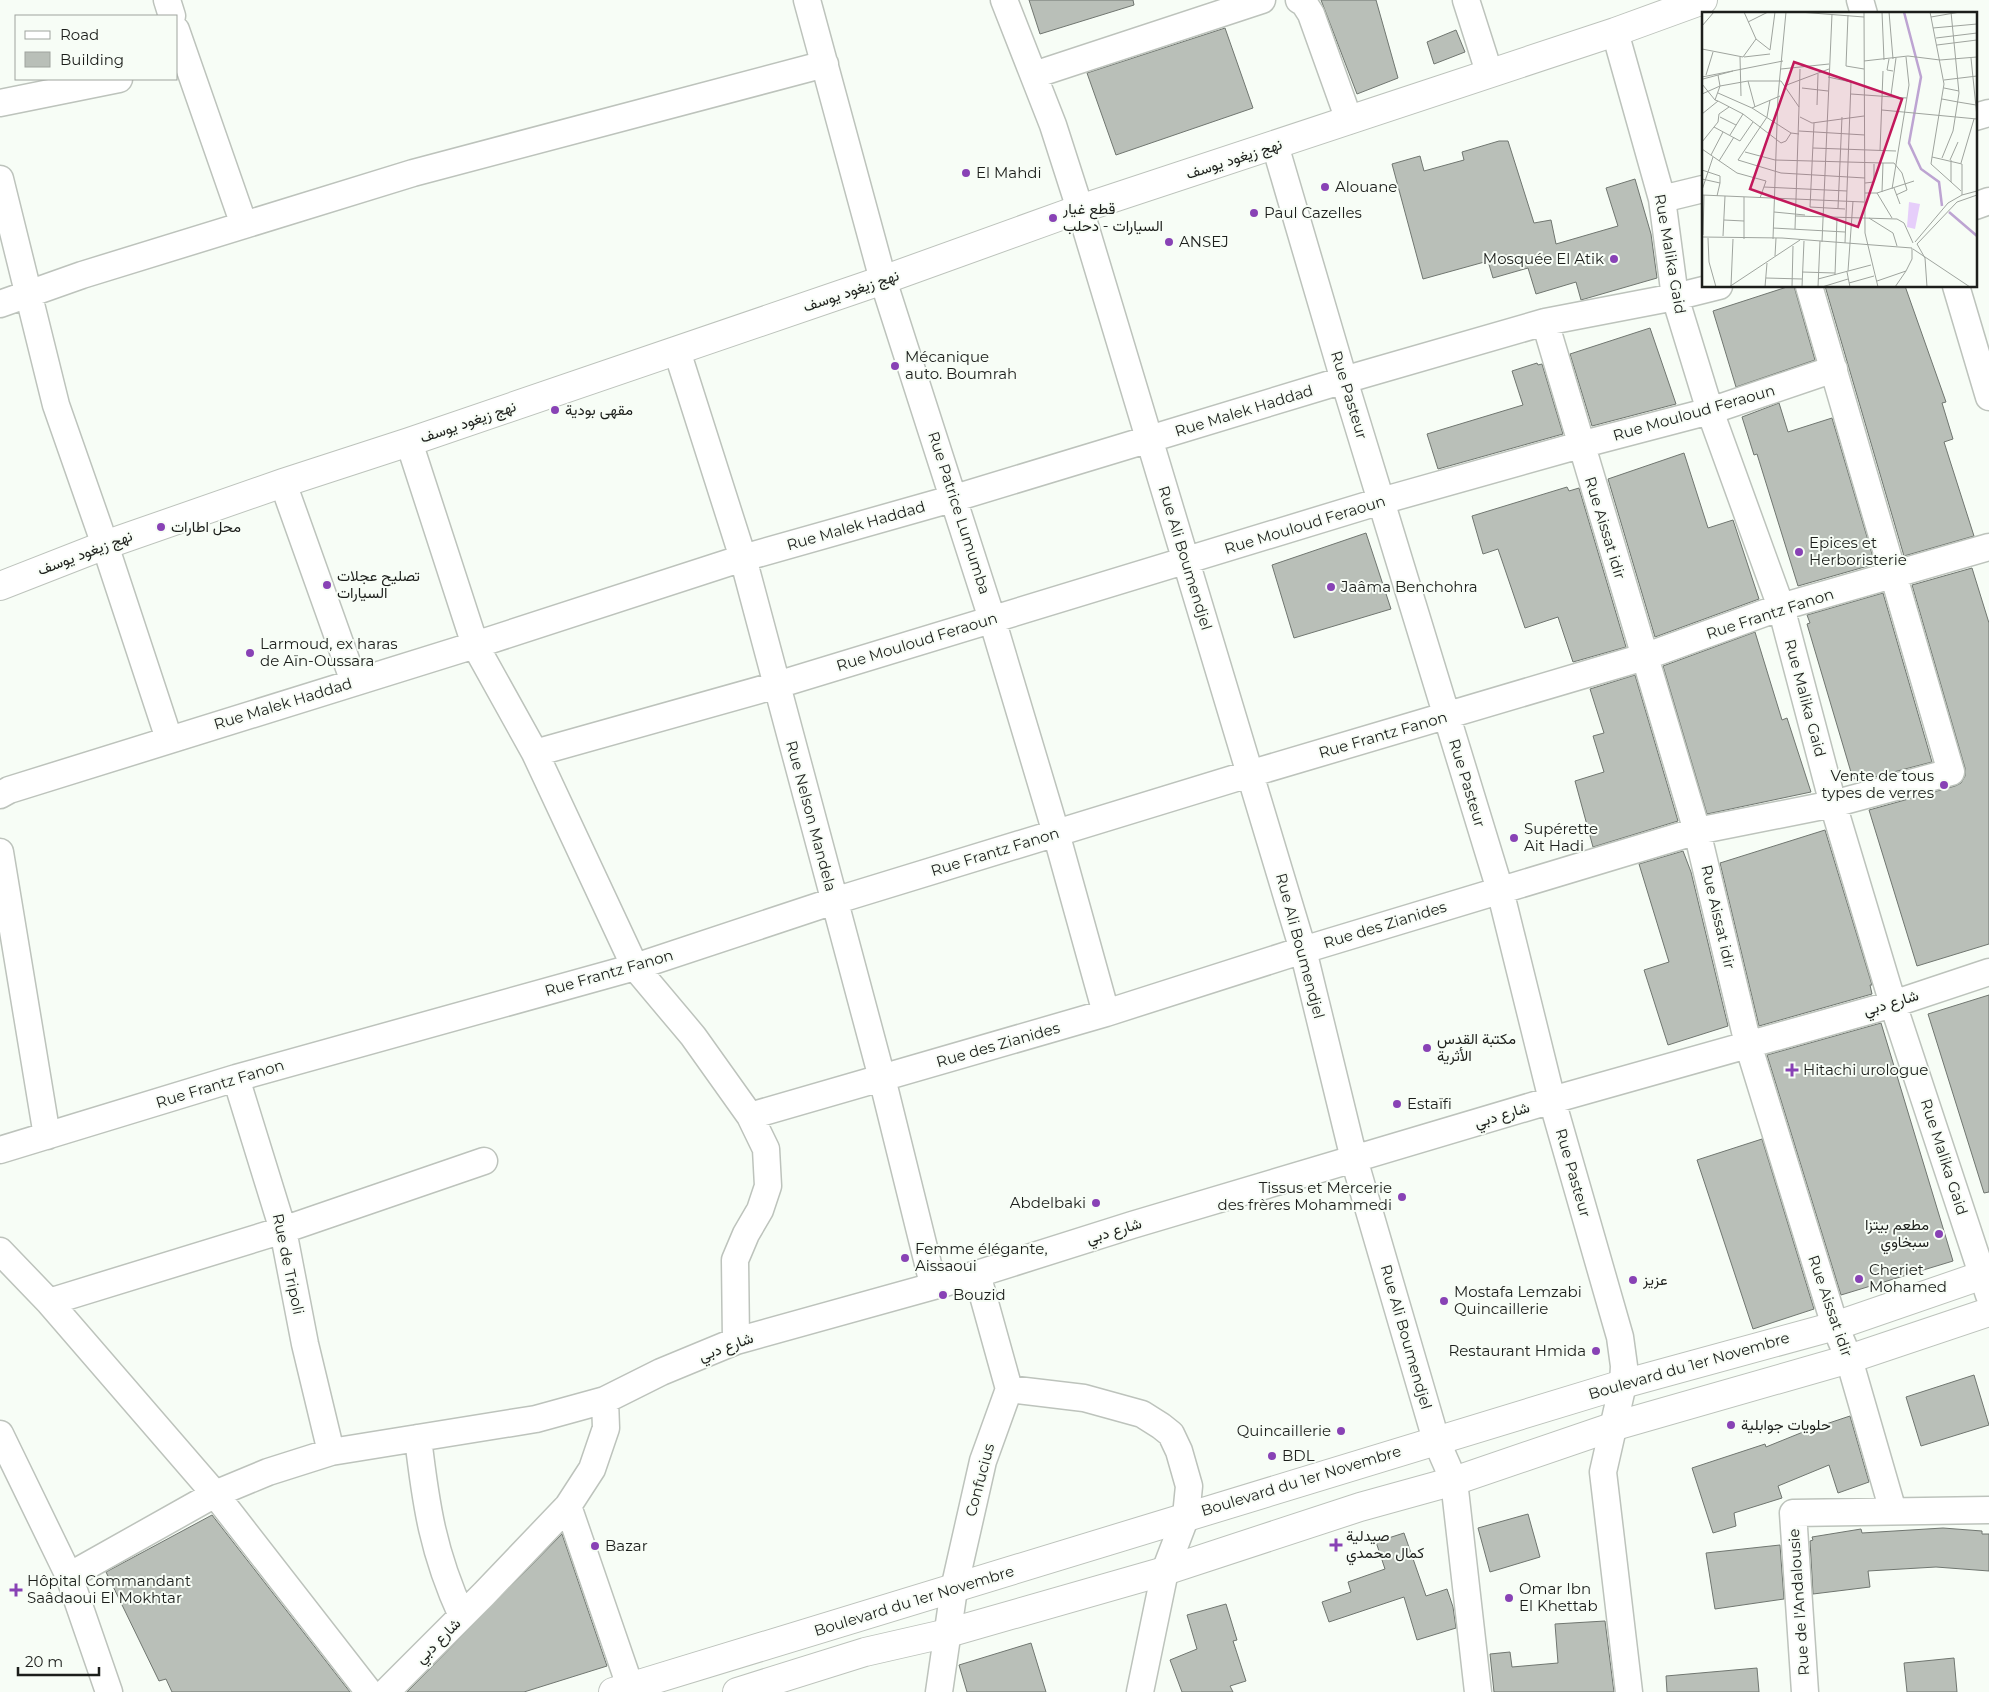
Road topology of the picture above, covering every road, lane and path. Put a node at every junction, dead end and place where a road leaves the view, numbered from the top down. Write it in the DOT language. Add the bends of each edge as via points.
graph roads {
  1 [pos="168,0"];
  2 [pos="807,0"];
  3 [pos="1004,0"];
  4 [pos="1262,0"];
  5 [pos="1299,0"];
  6 [pos="1466,0"];
  7 [pos="1703,0"];
  8 [pos="172,15"];
  9 [pos="1615,32"];
  10 [pos="178,42"];
  11 [pos="825,64"];
  12 [pos="182,66"];
  13 [pos="1489,72"];
  14 [pos="1034,75"];
  15 [pos="114,80"];
  16 [pos="0,102"];
  17 [pos="1989,113"];
  18 [pos="1976,117"];
  19 [pos="1349,120"];
  20 [pos="1275,146"];
  21 [pos="0,179"];
  22 [pos="1702,189"];
  23 [pos="1662,200"];
  24 [pos="1989,201"];
  25 [pos="1976,206"];
  26 [pos="1080,209"];
  27 [pos="244,225"];
  28 [pos="884,280"];
  29 [pos="1711,288"];
  30 [pos="1810,288"];
  31 [pos="1957,288"];
  32 [pos="27,295"];
  33 [pos="1674,297"];
  34 [pos="0,304"];
  35 [pos="1545,322"];
  36 [pos="1980,333"];
  37 [pos="677,351"];
  38 [pos="1834,369"];
  39 [pos="1344,380"];
  40 [pos="1989,397"];
  41 [pos="1710,411"];
  42 [pos="1149,439"];
  43 [pos="409,442"];
  44 [pos="1580,445"];
  45 [pos="283,482"];
  46 [pos="955,498"];
  47 [pos="1381,502"];
  48 [pos="105,545"];
  49 [pos="1989,547"];
  50 [pos="743,558"];
  51 [pos="1186,560"];
  52 [pos="1893,576"];
  53 [pos="0,586"];
  54 [pos="1782,607"];
  55 [pos="992,619"];
  56 [pos="475,645"];
  57 [pos="1644,657"];
  58 [pos="354,682"];
  59 [pos="777,685"];
  60 [pos="1446,716"];
  61 [pos="169,739"];
  62 [pos="535,753"];
  63 [pos="1249,774"];
  64 [pos="0,795"];
  65 [pos="1833,804"];
  66 [pos="1697,831"];
  67 [pos="1056,833"];
  68 [pos="0,852"];
  69 [pos="1500,890"];
  70 [pos="834,901"];
  71 [pos="4,903"];
  72 [pos="1303,950"];
  73 [pos="635,967"];
  74 [pos="1989,972"];
  75 [pos="1893,1004"];
  76 [pos="1106,1013"];
  77 [pos="1748,1044"];
  78 [pos="236,1078"];
  79 [pos="882,1078"];
  80 [pos="1552,1100"];
  81 [pos="750,1116"];
  82 [pos="47,1136"];
  83 [pos="0,1150"];
  84 [pos="1354,1159"];
  85 [pos="484,1161"];
  86 [pos="283,1230"];
  87 [pos="0,1251"];
  88 [pos="977,1274"];
  89 [pos="1987,1281"];
  90 [pos="933,1284"];
  91 [pos="49,1302"];
  92 [pos="1989,1312"];
  93 [pos="1835,1326"];
  94 [pos="736,1341"];
  95 [pos="1849,1358"];
  96 [pos="1622,1384"];
  97 [pos="1009,1389"];
  98 [pos="605,1400"];
  99 [pos="1615,1426"];
  100 [pos="0,1434"];
  101 [pos="418,1438"];
  102 [pos="1436,1440"];
  103 [pos="331,1452"];
  104 [pos="1454,1481"];
  105 [pos="215,1494"];
  106 [pos="568,1506"];
  107 [pos="1989,1510"];
  108 [pos="1893,1512"];
  109 [pos="1186,1516"];
  110 [pos="1165,1570"];
  111 [pos="68,1576"];
  112 [pos="954,1589"];
  113 [pos="462,1616"];
  114 [pos="948,1632"];
  115 [pos="626,1690"];
  116 [pos="109,1692"];
  117 [pos="369,1692"];
  118 [pos="386,1692"];
  119 [pos="737,1692"];
  120 [pos="939,1692"];
  121 [pos="1140,1692"];
  122 [pos="1478,1692"];
  123 [pos="1629,1692"];
  124 [pos="1805,1692"];
  1 -- 8 [label="street"];
  2 -- 11 [label="street, Rue Patrice Lumumba"];
  3 -- 14 [label="street, Rue Ali Boumendjel"];
  4 -- 14 [label="street"];
  5 -- 19 [label="street" via="1311,14"];
  6 -- 13 [label="street"];
  7 -- 9 [label="main road, نهج زيغود يوسف"];
  9 -- 13 [label="main road, نهج زيغود يوسف"];
  9 -- 23 [label="street, Rue Malika Gaid"];
  10 -- 12 [label="street"];
  11 -- 27 [label="street" via="413,173"];
  11 -- 28 [label="street, Rue Patrice Lumumba"];
  12 -- 27 [label="street"];
  13 -- 19 [label="main road, نهج زيغود يوسف"];
  14 -- 26 [label="street, Rue Ali Boumendjel"];
  15 -- 16 [label="street"];
  17 -- 18 [label="street"];
  19 -- 20 [label="main road, نهج زيغود يوسف"];
  20 -- 26 [label="main road, نهج زيغود يوسف"];
  20 -- 39 [label="street, Rue Pasteur"];
  21 -- 32 [label="street"];
  22 -- 23 [label="street"];
  23 -- 33 [label="street, Rue Malika Gaid"];
  24 -- 25 [label="street"];
  26 -- 28 [label="main road, نهج زيغود يوسف"];
  26 -- 42 [label="street, Rue Ali Boumendjel"];
  27 -- 32 [label="street"];
  28 -- 37 [label="main road, نهج زيغود يوسف"];
  28 -- 46 [label="street, Rue Patrice Lumumba"];
  29 -- 33 [label="street, Rue Malek Haddad"];
  30 -- 38 [label="street"];
  31 -- 36 [label="street"];
  32 -- 34 [label="street"];
  32 -- 48 [label="street" via="56,405"];
  33 -- 35 [label="street, Rue Malek Haddad"];
  33 -- 41 [label="street, Rue Malika Gaid"];
  35 -- 39 [label="street, Rue Malek Haddad"];
  35 -- 44 [label="street, Rue Aissat idir"];
  36 -- 40 [label="street"];
  37 -- 43 [label="main road, نهج زيغود يوسف"];
  37 -- 50 [label="street, Rue Nelson Mandela"];
  38 -- 41 [label="street, Rue Mouloud Feraoun"];
  38 -- 52 [label="street"];
  39 -- 42 [label="street, Rue Malek Haddad"];
  39 -- 47 [label="street, Rue Pasteur"];
  41 -- 44 [label="street, Rue Mouloud Feraoun"];
  41 -- 54 [label="street, Rue Malika Gaid"];
  42 -- 46 [label="street, Rue Malek Haddad"];
  42 -- 51 [label="street, Rue Ali Boumendjel"];
  43 -- 45 [label="main road, نهج زيغود يوسف"];
  43 -- 56 [label="street"];
  44 -- 47 [label="street, Rue Mouloud Feraoun"];
  44 -- 57 [label="street, Rue Aissat idir"];
  45 -- 48 [label="main road, نهج زيغود يوسف"];
  45 -- 58 [label="street"];
  46 -- 50 [label="street, Rue Malek Haddad"];
  46 -- 55 [label="street, Rue Patrice Lumumba"];
  47 -- 51 [label="street, Rue Mouloud Feraoun"];
  47 -- 60 [label="street, Rue Pasteur"];
  48 -- 53 [label="main road, نهج زيغود يوسف"];
  48 -- 61 [label="street"];
  49 -- 52 [label="street, Rue Frantz Fanon"];
  50 -- 56 [label="street, Rue Malek Haddad"];
  50 -- 59 [label="street, Rue Nelson Mandela"];
  51 -- 55 [label="street, Rue Mouloud Feraoun"];
  51 -- 63 [label="street, Rue Ali Boumendjel"];
  52 -- 54 [label="street, Rue Frantz Fanon"];
  52 -- 65 [label="street, Rue des Zianides" via="1951,772"];
  54 -- 57 [label="street, Rue Frantz Fanon"];
  54 -- 65 [label="street, Rue Malika Gaid"];
  55 -- 59 [label="street, Rue Mouloud Feraoun"];
  55 -- 67 [label="street, Rue Patrice Lumumba"];
  56 -- 58 [label="street, Rue Malek Haddad"];
  56 -- 62 [label="street"];
  57 -- 60 [label="street, Rue Frantz Fanon"];
  57 -- 66 [label="street, Rue Aissat idir"];
  58 -- 61 [label="street, Rue Malek Haddad"];
  59 -- 62 [label="street, Rue Mouloud Feraoun"];
  59 -- 70 [label="street, Rue Nelson Mandela"];
  60 -- 63 [label="street, Rue Frantz Fanon"];
  60 -- 69 [label="street, Rue Pasteur"];
  61 -- 64 [label="street, Rue Malek Haddad"];
  62 -- 73 [label="street"];
  63 -- 67 [label="street, Rue Frantz Fanon"];
  63 -- 72 [label="street, Rue Ali Boumendjel"];
  65 -- 66 [label="street, Rue des Zianides"];
  65 -- 75 [label="street, Rue Malika Gaid"];
  66 -- 69 [label="street, Rue des Zianides"];
  66 -- 77 [label="street, Rue Aissat idir"];
  67 -- 70 [label="street, Rue Frantz Fanon"];
  67 -- 76 [label="street, Rue Patrice Lumumba"];
  68 -- 71 [label="street"];
  69 -- 72 [label="street, Rue des Zianides"];
  69 -- 80 [label="street, Rue Pasteur"];
  70 -- 73 [label="street, Rue Frantz Fanon"];
  70 -- 79 [label="street, Rue Nelson Mandela"];
  71 -- 82 [label="street"];
  72 -- 76 [label="street, Rue des Zianides"];
  72 -- 84 [label="street, Rue Ali Boumendjel"];
  73 -- 78 [label="street, Rue Frantz Fanon"];
  73 -- 81 [label="street" via="693,1036"];
  74 -- 75 [label="street, شارع دبي"];
  75 -- 77 [label="street, شارع دبي"];
  75 -- 89 [label="street, Rue Malika Gaid"];
  76 -- 79 [label="street, Rue des Zianides"];
  77 -- 80 [label="street, شارع دبي"];
  77 -- 93 [label="street, Rue Aissat idir"];
  78 -- 82 [label="street, Rue Frantz Fanon"];
  78 -- 86 [label="street, Rue de Tripoli"];
  79 -- 81 [label="street, Rue des Zianides"];
  79 -- 90 [label="street, Rue Nelson Mandela"];
  80 -- 84 [label="street, شارع دبي"];
  80 -- 96 [label="street, Rue Pasteur" via="1620,1337 1624,1366"];
  81 -- 94 [label="street" via="766,1148 768,1186 735,1260"];
  82 -- 83 [label="street, Rue Frantz Fanon"];
  84 -- 88 [label="street, شارع دبي" via="1132,1224"];
  84 -- 102 [label="street, Rue Ali Boumendjel"];
  85 -- 86 [label="street"];
  86 -- 91 [label="street"];
  86 -- 103 [label="street, Rue de Tripoli" via="305,1344"];
  87 -- 91 [label="street"];
  88 -- 90 [label="street, شارع دبي"];
  88 -- 97 [label="street"];
  89 -- 93 [label="main road, Boulevard du 1er Novembre"];
  90 -- 94 [label="street, شارع دبي" via="857,1309"];
  91 -- 105 [label="street"];
  92 -- 95 [label="main road"];
  93 -- 95 [label="street, Rue Aissat idir"];
  93 -- 96 [label="main road, Boulevard du 1er Novembre"];
  94 -- 98 [label="street, شارع دبي" via="661,1372"];
  95 -- 99 [label="main road"];
  95 -- 108 [label="street, Rue Aissat idir"];
  96 -- 99 [label="street, Rue Pasteur"];
  96 -- 102 [label="main road, Boulevard du 1er Novembre"];
  97 -- 109 [label="street" via="1084,1398 1142,1414 1162,1426 1171,1434 1182,1459 1189,1486"];
  97 -- 112 [label="street, Confucius" via="982,1461"];
  98 -- 101 [label="street" via="536,1419"];
  98 -- 106 [label="street, شارع دبي" via="606,1428 594,1461"];
  99 -- 104 [label="main road"];
  99 -- 123 [label="street, Rue Pasteur" via="1603,1472"];
  100 -- 111 [label="street"];
  101 -- 103 [label="street"];
  101 -- 113 [label="street" via="434,1543"];
  102 -- 104 [label="street, Rue Ali Boumendjel"];
  102 -- 109 [label="main road, Boulevard du 1er Novembre"];
  103 -- 105 [label="street" via="268,1472"];
  104 -- 110 [label="main road" via="1360,1507"];
  104 -- 122 [label="street, Rue Ali Boumendjel"];
  105 -- 111 [label="street"];
  105 -- 117 [label="street"];
  106 -- 113 [label="street, شارع دبي"];
  106 -- 115 [label="street"];
  107 -- 108 [label="street"];
  108 -- 124 [label="street, Rue de l'Andalousie" via="1793,1513"];
  109 -- 110 [label="street"];
  109 -- 112 [label="main road, Boulevard du 1er Novembre"];
  110 -- 114 [label="main road"];
  110 -- 121 [label="street"];
  111 -- 116 [label="street"];
  112 -- 114 [label="street, Confucius"];
  112 -- 115 [label="main road, Boulevard du 1er Novembre"];
  113 -- 118 [label="street, شارع دبي"];
  114 -- 119 [label="main road" via="865,1652"];
  114 -- 120 [label="street, Confucius"];
}
